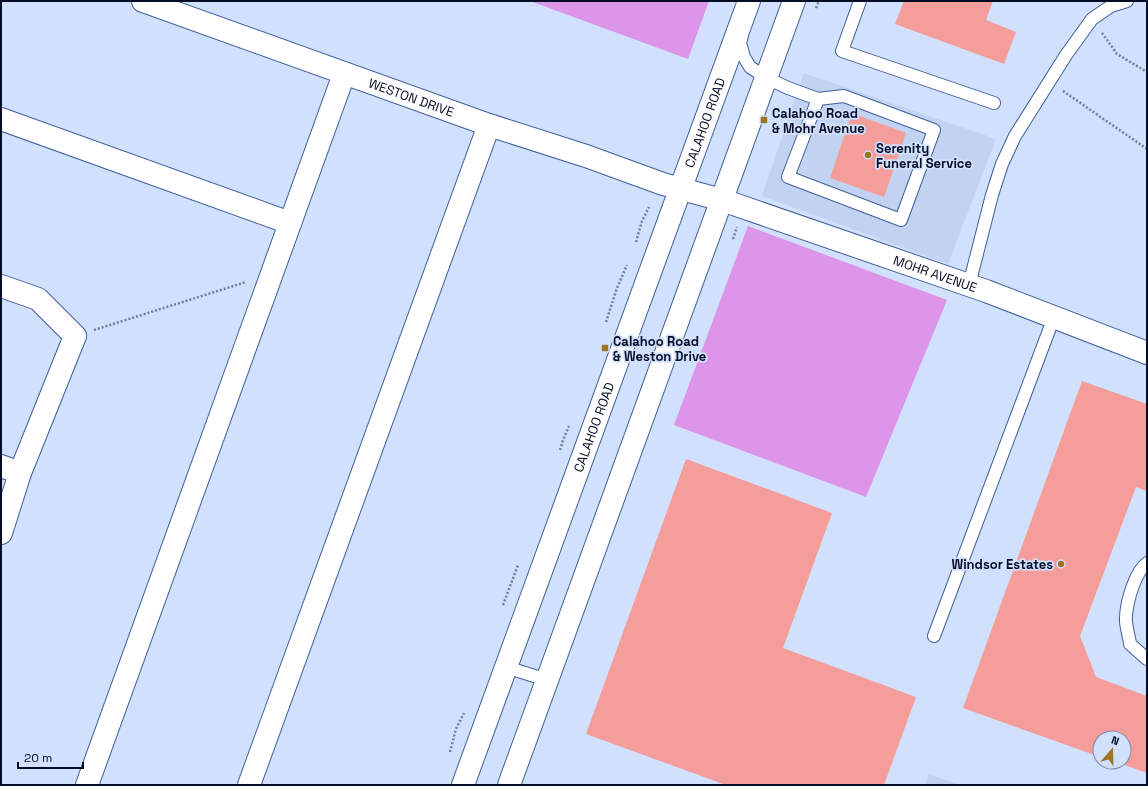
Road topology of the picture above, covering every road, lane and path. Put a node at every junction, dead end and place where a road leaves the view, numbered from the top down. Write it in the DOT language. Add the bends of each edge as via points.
graph roads {
  1 [pos="143,1"];
  2 [pos="794,1"];
  3 [pos="860,1"];
  4 [pos="1127,1"];
  5 [pos="747,8"];
  6 [pos="1092,20"];
  7 [pos="1147,72"];
  8 [pos="344,74"];
  9 [pos="766,78"];
  10 [pos="1050,81"];
  11 [pos="818,99"];
  12 [pos="994,103"];
  13 [pos="1,118"];
  14 [pos="489,125"];
  15 [pos="1147,149"];
  16 [pos="681,188"];
  17 [pos="722,200"];
  18 [pos="290,222"];
  19 [pos="272,273"];
  20 [pos="969,285"];
  21 [pos="1,286"];
  22 [pos="1054,317"];
  23 [pos="75,336"];
  24 [pos="1147,353"];
  25 [pos="11,470"];
  26 [pos="1,533"];
  27 [pos="1147,563"];
  28 [pos="934,636"];
  29 [pos="1147,659"];
  30 [pos="506,667"];
  31 [pos="547,680"];
  32 [pos="87,785"];
  33 [pos="249,785"];
  34 [pos="463,785"];
  35 [pos="509,785"];
  1 -- 8 [label="street, WESTON DRIVE"];
  2 -- 9 [label="street"];
  3 -- 12 [label="lane" via="842,51"];
  4 -- 6 [label="lane" via="1111,6"];
  5 -- 9 [label="lane" via="740,43 750,67"];
  5 -- 16 [label="street, CALAHOO ROAD"];
  6 -- 7 [label="path" via="1117,54"];
  6 -- 10 [label="lane"];
  8 -- 14 [label="street, WESTON DRIVE"];
  8 -- 18 [label="street"];
  9 -- 11 [label="lane"];
  9 -- 17 [label="street"];
  10 -- 15 [label="path"];
  10 -- 20 [label="lane" via="1015,136 1002,164"];
  11 -- 11 [label="lane" via="788,177 901,220 934,130 844,96"];
  13 -- 18 [label="street"];
  14 -- 16 [label="street, WESTON DRIVE"];
  14 -- 33 [label="street"];
  16 -- 17 [label="street, MOHR AVENUE"];
  16 -- 30 [label="street, CALAHOO ROAD"];
  17 -- 20 [label="street, MOHR AVENUE"];
  17 -- 31 [label="street"];
  18 -- 19 [label="street"];
  19 -- 23 [label="path"];
  19 -- 32 [label="street"];
  20 -- 22 [label="street, MOHR AVENUE"];
  21 -- 23 [label="street" via="38,299"];
  22 -- 24 [label="street, MOHR AVENUE"];
  22 -- 28 [label="lane"];
  23 -- 25 [label="street"];
  25 -- 26 [label="street"];
  27 -- 29 [label="lane" via="1141,568 1132,590 1126,616 1130,644"];
  30 -- 31 [label="lane"];
  30 -- 34 [label="street, CALAHOO ROAD"];
  31 -- 35 [label="street"];
}
